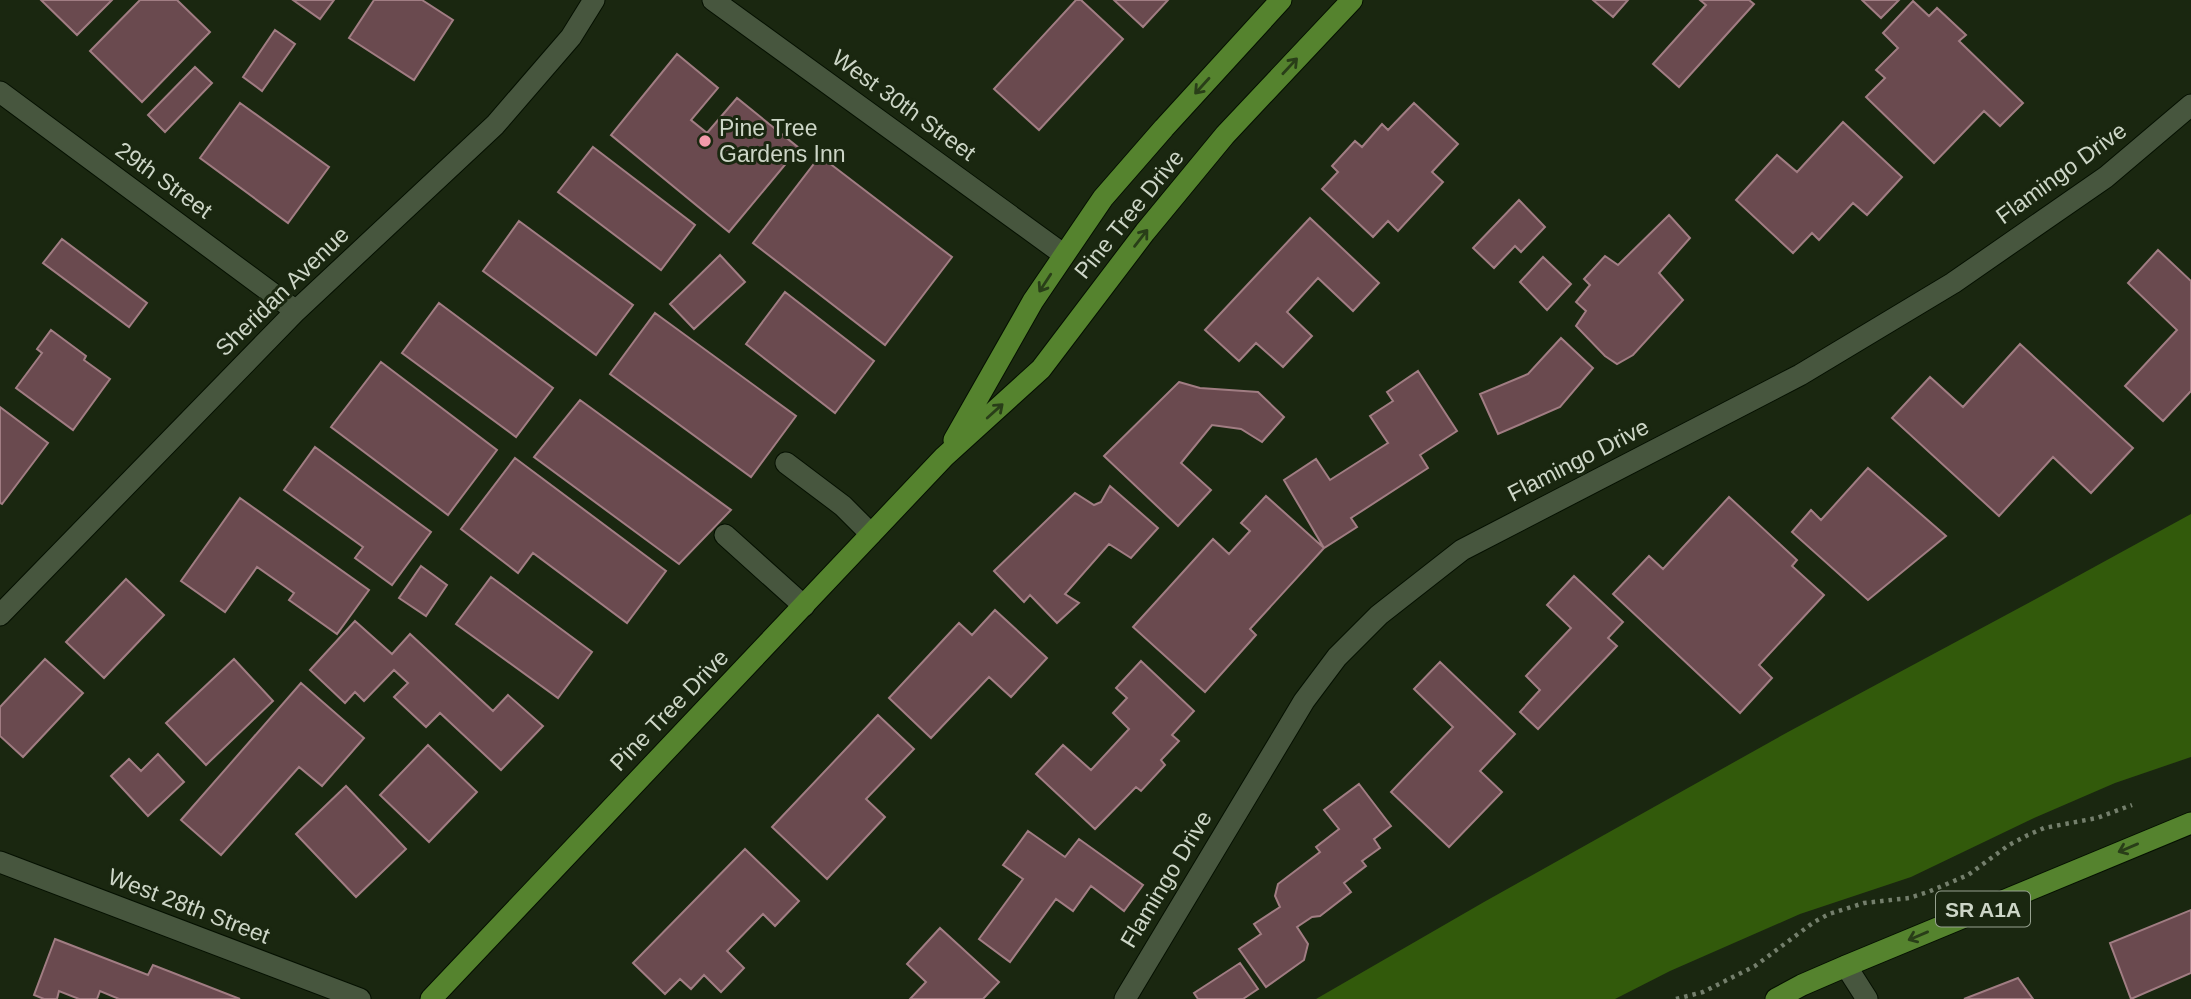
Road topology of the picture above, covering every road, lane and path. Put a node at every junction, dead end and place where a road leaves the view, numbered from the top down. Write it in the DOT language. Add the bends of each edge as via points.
graph roads {
  1 [pos="594,0"];
  2 [pos="713,0"];
  3 [pos="1281,0"];
  4 [pos="1352,0"];
  5 [pos="0,92"];
  6 [pos="2191,105"];
  7 [pos="1063,254"];
  8 [pos="296,311"];
  9 [pos="944,457"];
  10 [pos="786,463"];
  11 [pos="871,534"];
  12 [pos="726,535"];
  13 [pos="804,606"];
  14 [pos="0,615"];
  15 [pos="2132,805"];
  16 [pos="2191,823"];
  17 [pos="0,862"];
  18 [pos="1846,966"];
  19 [pos="360,999"];
  20 [pos="431,999"];
  21 [pos="1125,999"];
  22 [pos="1676,999"];
  23 [pos="1776,999"];
  24 [pos="1867,999"];
  1 -- 8 [label="street, Sheridan Avenue" via="571,37 495,125"];
  2 -- 7 [label="street, West 30th Street"];
  3 -- 7 [label="main road, Pine Tree Drive, one-way" via="1136,159"];
  9 -- 4 [label="main road, Pine Tree Drive, one-way" via="1041,369 1226,135"];
  5 -- 8 [label="street, 29th Street"];
  6 -- 21 [label="street, Flamingo Drive" via="2106,177 1953,283 1800,375 1462,550 1379,615 1337,657 1304,701"];
  7 -- 9 [label="main road, Pine Tree Drive, one-way"];
  8 -- 14 [label="street, Sheridan Avenue"];
  9 -- 11 [label="main road, Pine Tree Drive"];
  10 -- 11 [label="street" via="843,506"];
  11 -- 13 [label="main road, Pine Tree Drive"];
  12 -- 13 [label="street"];
  13 -- 20 [label="main road, Pine Tree Drive"];
  15 -- 22 [label="path" via="2028,835 1968,875 1928,892 1829,914 1755,966 1703,992"];
  16 -- 18 [label="main road, SR A1A, one-way"];
  17 -- 19 [label="street, West 28th Street"];
  18 -- 23 [label="main road, SR A1A"];
  18 -- 24 [label="street"];
}
